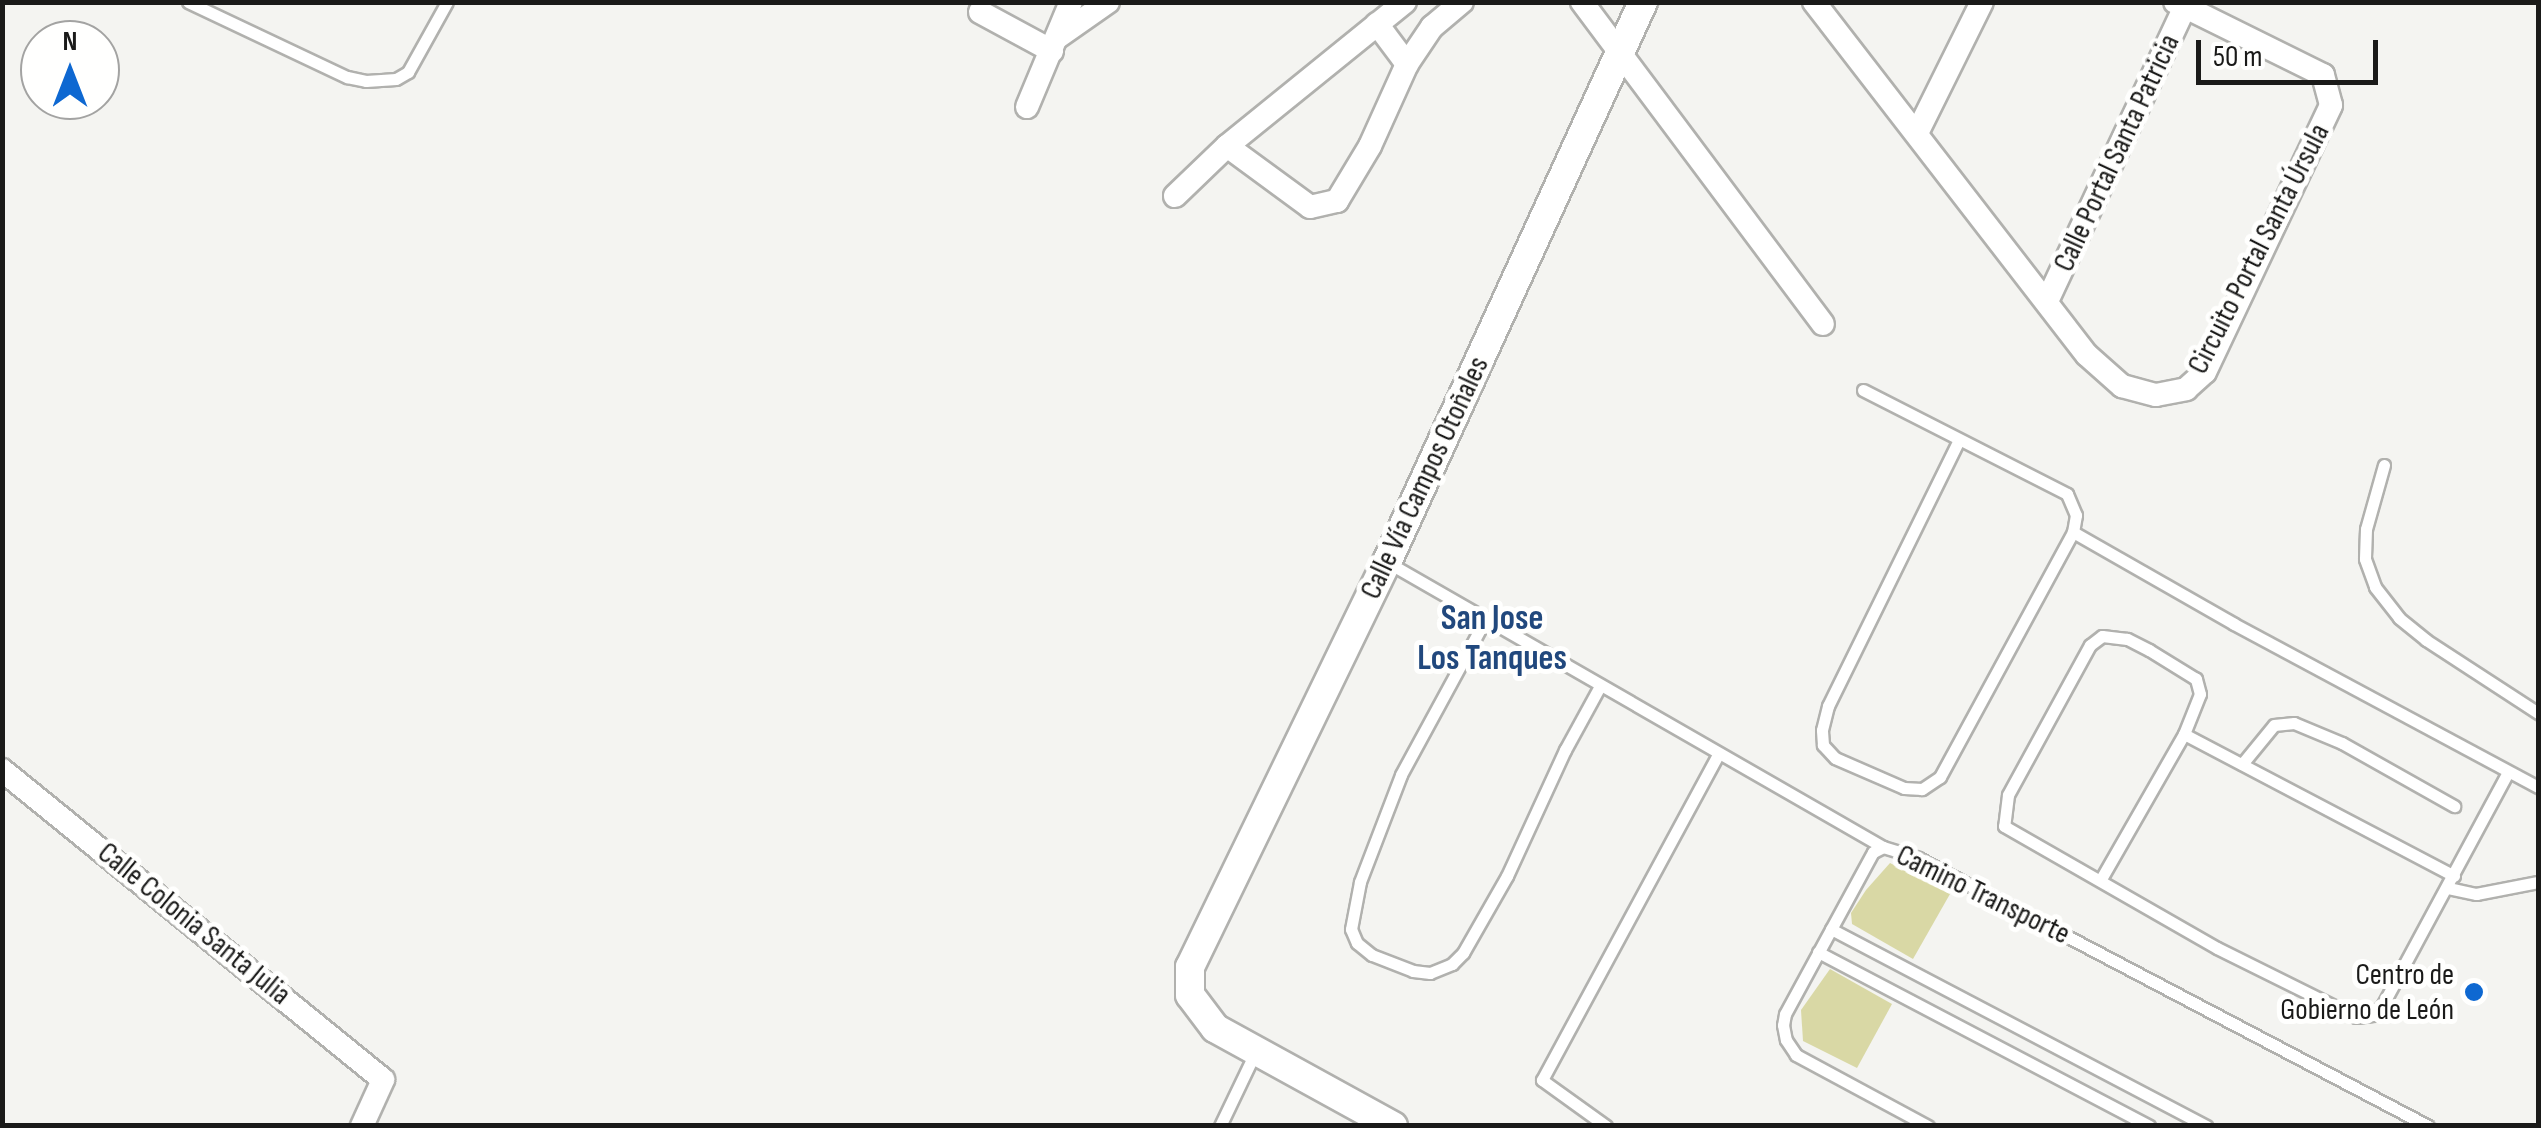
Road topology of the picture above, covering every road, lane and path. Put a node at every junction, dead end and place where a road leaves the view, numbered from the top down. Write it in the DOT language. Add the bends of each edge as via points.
graph roads {
  1 [pos="188,2"];
  2 [pos="448,2"];
  3 [pos="1071,2"];
  4 [pos="1108,2"];
  5 [pos="1405,2"];
  6 [pos="1462,2"];
  7 [pos="1582,2"];
  8 [pos="1644,2"];
  9 [pos="1814,2"];
  10 [pos="1982,2"];
  11 [pos="2180,5"];
  12 [pos="980,12"];
  13 [pos="1376,24"];
  14 [pos="1055,44"];
  15 [pos="1618,52"];
  16 [pos="1406,64"];
  17 [pos="1027,107"];
  18 [pos="1917,133"];
  19 [pos="1227,146"];
  20 [pos="1175,196"];
  21 [pos="2048,299"];
  22 [pos="1823,324"];
  23 [pos="1863,390"];
  24 [pos="1958,442"];
  25 [pos="2384,465"];
  26 [pos="2073,532"];
  27 [pos="1387,562"];
  28 [pos="1484,620"];
  29 [pos="1600,686"];
  30 [pos="2538,713"];
  31 [pos="2184,734"];
  32 [pos="1718,754"];
  33 [pos="2242,764"];
  34 [pos="2,770"];
  35 [pos="2508,772"];
  36 [pos="2538,787"];
  37 [pos="2454,806"];
  38 [pos="1883,847"];
  39 [pos="2101,879"];
  40 [pos="2451,882"];
  41 [pos="2538,882"];
  42 [pos="1831,929"];
  43 [pos="1818,952"];
  44 [pos="1255,1053"];
  45 [pos="1924,1124"];
  46 [pos="362,1126"];
  47 [pos="1220,1126"];
  48 [pos="1393,1126"];
  49 [pos="1606,1126"];
  50 [pos="2150,1126"];
  51 [pos="2206,1126"];
  52 [pos="2428,1126"];
  1 -- 2 [label="lane" via="366,81 396,80 408,72"];
  3 -- 14 [label="street"];
  4 -- 14 [label="street"];
  5 -- 13 [label="street"];
  6 -- 16 [label="street" via="1432,27"];
  7 -- 15 [label="street"];
  8 -- 15 [label="street, Calle Vía Campos Otoñales"];
  9 -- 18 [label="street, Circuito Portal Santa Úrsula"];
  10 -- 18 [label="street"];
  11 -- 21 [label="street, Calle Portal Santa Patricia"];
  11 -- 21 [label="street, Circuito Portal Santa Úrsula" via="2323,74 2332,95 2326,118 2205,372 2186,389 2156,395 2122,386 2087,355"];
  12 -- 14 [label="street"];
  13 -- 16 [label="street"];
  13 -- 19 [label="street"];
  14 -- 17 [label="street"];
  15 -- 22 [label="street"];
  15 -- 27 [label="street, Calle Vía Campos Otoñales"];
  16 -- 19 [label="street" via="1338,201 1310,207"];
  18 -- 21 [label="street, Circuito Portal Santa Úrsula"];
  19 -- 20 [label="street"];
  23 -- 24 [label="lane"];
  24 -- 26 [label="lane" via="2068,494 2076,515"];
  24 -- 26 [label="lane" via="1828,706 1821,737 1835,758 1904,788 1922,789 1940,778"];
  25 -- 30 [label="lane" via="2366,529 2365,560 2374,587 2426,640"];
  26 -- 35 [label="lane"];
  27 -- 28 [label="lane"];
  27 -- 44 [label="street, Calle Vía Campos Otoñales" via="1187,980 1198,1011"];
  28 -- 29 [label="lane"];
  28 -- 29 [label="lane" via="1401,775 1360,882 1351,929 1372,955 1430,973 1463,953"];
  29 -- 32 [label="lane"];
  31 -- 33 [label="lane"];
  31 -- 39 [label="lane"];
  31 -- 39 [label="lane" via="2199,701 2196,679 2127,639 2102,636 2090,644 2008,795 2003,820 2008,830"];
  32 -- 38 [label="lane"];
  32 -- 49 [label="lane" via="1542,1080"];
  33 -- 37 [label="lane" via="2274,725 2294,723"];
  33 -- 40 [label="lane"];
  34 -- 46 [label="street, Calle Colonia Santa Julia" via="383,1080"];
  35 -- 36 [label="lane"];
  35 -- 40 [label="lane"];
  38 -- 42 [label="lane, Camino Transporte"];
  38 -- 52 [label="lane, Camino Transporte" via="1918,858"];
  39 -- 40 [label="lane" via="2249,964 2365,1018 2382,1006"];
  40 -- 41 [label="lane" via="2476,894"];
  42 -- 43 [label="lane, Camino Transporte"];
  42 -- 51 [label="lane"];
  43 -- 45 [label="lane, Camino Transporte" via="1784,1014 1786,1040 1796,1055"];
  43 -- 50 [label="lane"];
  44 -- 47 [label="lane"];
  44 -- 48 [label="street, Calle Vía Campos Otoñales"];
}
